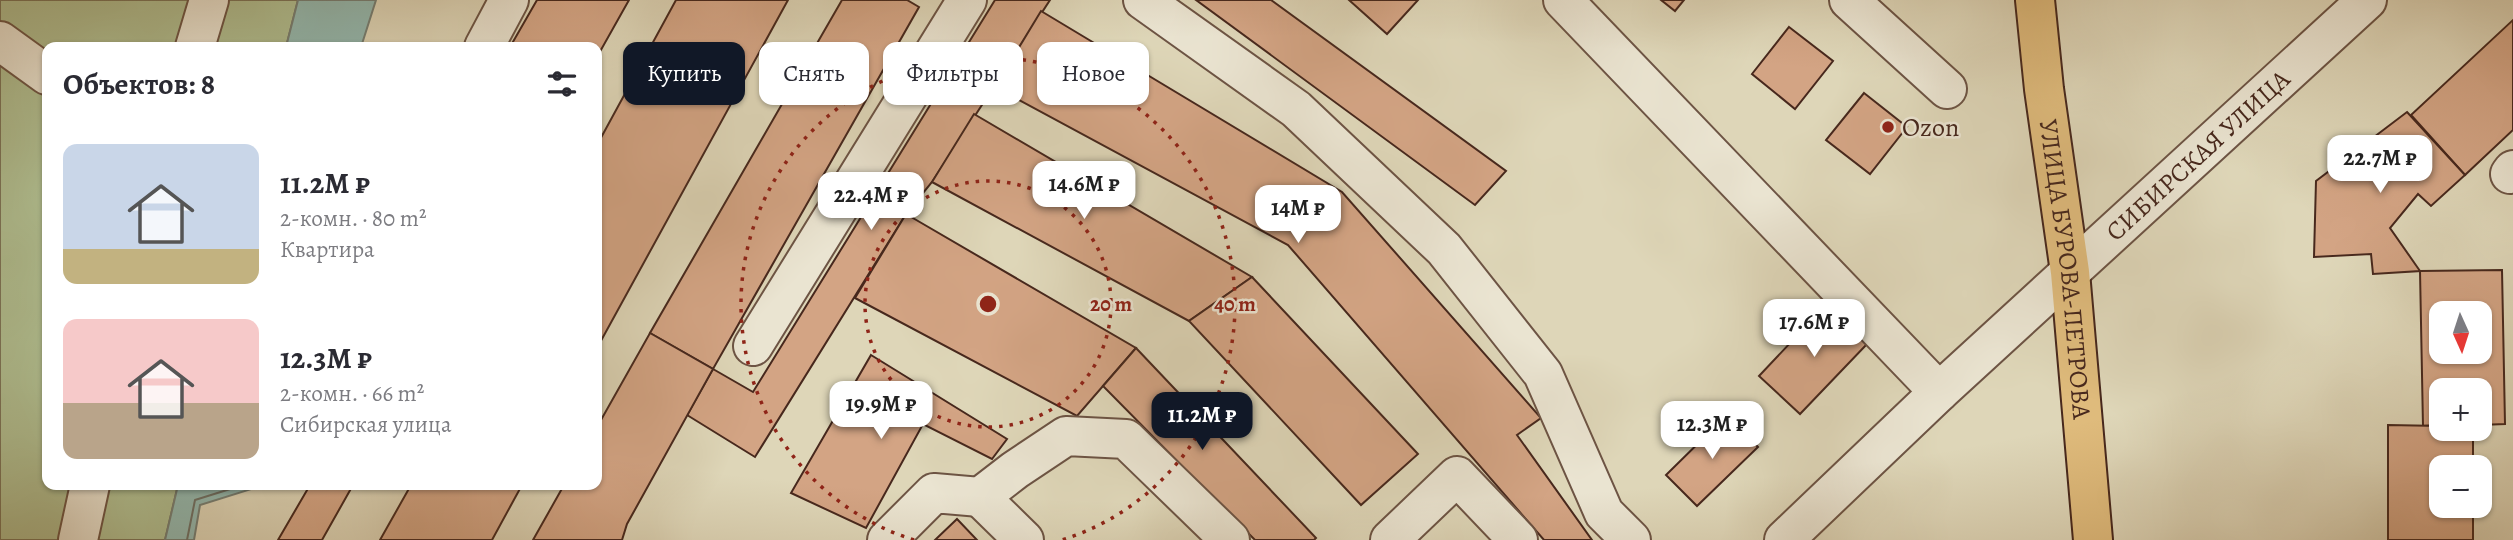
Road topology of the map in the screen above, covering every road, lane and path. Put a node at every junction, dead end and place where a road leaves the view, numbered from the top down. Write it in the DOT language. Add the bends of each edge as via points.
graph roads {
  1 [pos="209,0"];
  2 [pos="509,0"];
  3 [pos="967,0"];
  4 [pos="1143,0"];
  5 [pos="1563,0"];
  6 [pos="1849,0"];
  7 [pos="2035,0"];
  8 [pos="2367,0"];
  9 [pos="0,41"];
  10 [pos="196,42"];
  11 [pos="487,42"];
  12 [pos="42,71"];
  13 [pos="1947,89"];
  14 [pos="2070,272"];
  15 [pos="753,346"];
  16 [pos="1940,392"];
  17 [pos="89,490"];
  18 [pos="980,497"];
  19 [pos="78,540"];
  20 [pos="887,540"];
  21 [pos="1024,540"];
  22 [pos="1230,540"];
  23 [pos="1390,540"];
  24 [pos="1518,540"];
  25 [pos="1631,540"];
  26 [pos="1784,540"];
  27 [pos="2093,540"];
  1 -- 10 [label="street"];
  2 -- 11 [label="street"];
  3 -- 15 [label="street"];
  4 -- 25 [label="street" via="1296,109 1444,249 1543,374 1604,513"];
  5 -- 16 [label="street"];
  6 -- 13 [label="street"];
  7 -- 14 [label="main road, УЛИЦА БУРОВА-ПЕТРОВА"];
  8 -- 14 [label="street, СИБИРСКАЯ УЛИЦА"];
  9 -- 12 [label="street"];
  14 -- 16 [label="street, СИБИРСКАЯ УЛИЦА"];
  14 -- 27 [label="main road, УЛИЦА БУРОВА-ПЕТРОВА"];
  16 -- 26 [label="street, СИБИРСКАЯ УЛИЦА"];
  17 -- 19 [label="street"];
  18 -- 20 [label="street" via="934,493"];
  18 -- 21 [label="street"];
  18 -- 22 [label="street" via="1066,436 1126,439"];
  23 -- 24 [label="street" via="1457,476"];
}
